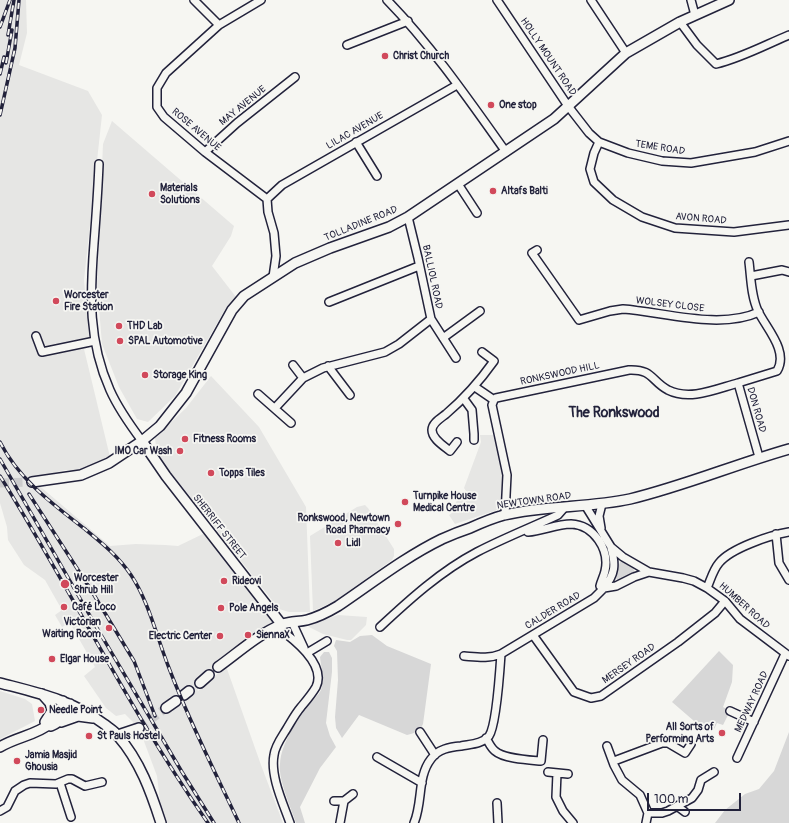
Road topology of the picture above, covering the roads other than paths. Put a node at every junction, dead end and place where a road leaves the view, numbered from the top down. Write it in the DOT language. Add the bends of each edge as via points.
graph roads {
  1 [pos="194,0"];
  2 [pos="261,0"];
  3 [pos="387,0"];
  4 [pos="497,0"];
  5 [pos="591,0"];
  6 [pos="691,0"];
  7 [pos="729,0"];
  8 [pos="695,15"];
  9 [pos="408,21"];
  10 [pos="680,22"];
  11 [pos="219,25"];
  12 [pos="789,34"];
  13 [pos="347,45"];
  14 [pos="626,53"];
  15 [pos="295,77"];
  16 [pos="457,85"];
  17 [pos="568,106"];
  18 [pos="789,141"];
  19 [pos="356,142"];
  20 [pos="599,142"];
  21 [pos="205,152"];
  22 [pos="506,152"];
  23 [pos="100,164"];
  24 [pos="377,176"];
  25 [pos="458,184"];
  26 [pos="267,199"];
  27 [pos="477,213"];
  28 [pos="408,217"];
  29 [pos="789,225"];
  30 [pos="532,253"];
  31 [pos="749,262"];
  32 [pos="419,266"];
  33 [pos="789,272"];
  34 [pos="751,276"];
  35 [pos="273,277"];
  36 [pos="329,302"];
  37 [pos="480,311"];
  38 [pos="758,312"];
  39 [pos="430,319"];
  40 [pos="36,336"];
  41 [pos="443,338"];
  42 [pos="95,341"];
  43 [pos="482,352"];
  44 [pos="456,358"];
  45 [pos="293,366"];
  46 [pos="328,366"];
  47 [pos="303,378"];
  48 [pos="738,383"];
  49 [pos="475,387"];
  50 [pos="258,394"];
  51 [pos="350,395"];
  52 [pos="464,399"];
  53 [pos="494,400"];
  54 [pos="275,408"];
  55 [pos="291,422"];
  56 [pos="474,440"];
  57 [pos="142,441"];
  58 [pos="457,442"];
  59 [pos="789,449"];
  60 [pos="759,457"];
  61 [pos="32,482"];
  62 [pos="602,504"];
  63 [pos="585,505"];
  64 [pos="565,507"];
  65 [pos="505,515"];
  66 [pos="522,532"];
  67 [pos="602,532"];
  68 [pos="789,532"];
  69 [pos="776,534"];
  70 [pos="611,547"];
  71 [pos="649,572"];
  72 [pos="789,580"];
  73 [pos="604,588"];
  74 [pos="707,588"];
  75 [pos="725,601"];
  76 [pos="292,622"];
  77 [pos="279,626"];
  78 [pos="380,627"];
  79 [pos="533,635"];
  80 [pos="327,641"];
  81 [pos="306,653"];
  82 [pos="501,654"];
  83 [pos="787,655"];
  84 [pos="464,656"];
  85 [pos="218,667"];
  86 [pos="209,675"];
  87 [pos="0,683"];
  88 [pos="200,683"];
  89 [pos="40,693"];
  90 [pos="176,701"];
  91 [pos="67,702"];
  92 [pos="166,708"];
  93 [pos="730,711"];
  94 [pos="97,719"];
  95 [pos="59,722"];
  96 [pos="754,722"];
  97 [pos="139,728"];
  98 [pos="40,729"];
  99 [pos="420,732"];
  100 [pos="118,735"];
  101 [pos="18,738"];
  102 [pos="486,738"];
  103 [pos="543,740"];
  104 [pos="691,744"];
  105 [pos="607,746"];
  106 [pos="0,747"];
  107 [pos="435,755"];
  108 [pos="377,757"];
  109 [pos="737,758"];
  110 [pos="614,761"];
  111 [pos="548,772"];
  112 [pos="714,772"];
  113 [pos="557,773"];
  114 [pos="568,774"];
  115 [pos="102,782"];
  116 [pos="60,783"];
  117 [pos="422,783"];
  118 [pos="353,794"];
  119 [pos="334,801"];
  120 [pos="344,801"];
  121 [pos="496,803"];
  122 [pos="677,806"];
  123 [pos="0,811"];
  124 [pos="685,812"];
  125 [pos="648,813"];
  126 [pos="71,817"];
  127 [pos="161,823"];
  128 [pos="290,823"];
  129 [pos="340,823"];
  130 [pos="414,823"];
  131 [pos="498,823"];
  132 [pos="573,823"];
  133 [pos="646,823"];
  1 -- 11 [label="street"];
  2 -- 11 [label="street, ROSE AVENUE"];
  3 -- 9 [label="street"];
  4 -- 17 [label="street, HOLLY MOUNT ROAD"];
  5 -- 14 [label="street"];
  6 -- 8 [label="street"];
  7 -- 8 [label="main road, TOLLADINE ROAD"];
  8 -- 10 [label="main road, TOLLADINE ROAD"];
  9 -- 13 [label="street"];
  9 -- 16 [label="street"];
  10 -- 12 [label="street" via="697,45 716,64"];
  10 -- 14 [label="main road, TOLLADINE ROAD"];
  11 -- 21 [label="street, ROSE AVENUE" via="166,73 158,88 157,107 164,117"];
  14 -- 17 [label="main road, TOLLADINE ROAD"];
  15 -- 21 [label="street, MAY AVENUE"];
  16 -- 19 [label="street, LILAC AVENUE"];
  16 -- 22 [label="street"];
  17 -- 20 [label="street, TEME ROAD"];
  17 -- 22 [label="main road, TOLLADINE ROAD"];
  18 -- 20 [label="street, TEME ROAD" via="755,152 691,163 662,161 628,153"];
  19 -- 24 [label="street"];
  19 -- 26 [label="street, LILAC AVENUE" via="282,185"];
  20 -- 29 [label="street, AVON ROAD" via="590,169 594,182 613,200 642,217 676,228 734,232"];
  21 -- 26 [label="street, ROSE AVENUE"];
  22 -- 25 [label="main road, TOLLADINE ROAD"];
  23 -- 42 [label="street" via="91,284"];
  25 -- 27 [label="street"];
  25 -- 28 [label="main road, TOLLADINE ROAD"];
  26 -- 35 [label="street" via="275,241"];
  28 -- 32 [label="street, BALLIOL ROAD"];
  28 -- 35 [label="main road, TOLLADINE ROAD" via="389,227 295,263"];
  30 -- 38 [label="street, WOLSEY CLOSE" via="575,321 623,309 706,320 742,317"];
  31 -- 34 [label="street, DON ROAD"];
  32 -- 36 [label="street"];
  32 -- 39 [label="street, BALLIOL ROAD"];
  33 -- 34 [label="street" via="782,270"];
  34 -- 38 [label="street, DON ROAD"];
  35 -- 57 [label="main road, TOLLADINE ROAD" via="244,296 232,310 186,393 160,426"];
  37 -- 41 [label="street"];
  38 -- 48 [label="street, DON ROAD" via="776,337 784,361 777,371"];
  39 -- 41 [label="street, BALLIOL ROAD"];
  39 -- 46 [label="street" via="385,352"];
  40 -- 42 [label="street" via="42,352"];
  41 -- 44 [label="street, BALLIOL ROAD"];
  42 -- 57 [label="street" via="110,390"];
  43 -- 49 [label="street" via="494,361"];
  45 -- 47 [label="street"];
  46 -- 47 [label="street"];
  46 -- 51 [label="street"];
  47 -- 54 [label="street"];
  48 -- 53 [label="street, RONKSWOOD HILL" via="687,395 668,390 643,371 629,370"];
  48 -- 60 [label="street, DON ROAD"];
  49 -- 52 [label="street"];
  49 -- 53 [label="street"];
  50 -- 54 [label="street"];
  52 -- 56 [label="street" via="472,410"];
  52 -- 58 [label="street" via="432,429 433,436 448,453"];
  53 -- 65 [label="street" via="492,405 507,475"];
  54 -- 55 [label="street"];
  57 -- 61 [label="main road, TOLLADINE ROAD" via="109,463 81,475"];
  57 -- 77 [label="main road, SHERRIFF STREET"];
  59 -- 60 [label="main road, NEWTOWN ROAD"];
  60 -- 62 [label="main road, NEWTOWN ROAD" via="678,485"];
  62 -- 63 [label="main road, NEWTOWN ROAD"];
  62 -- 67 [label="street, HUMBER ROAD" via="599,516"];
  63 -- 64 [label="main road, NEWTOWN ROAD"];
  63 -- 67 [label="street, HUMBER ROAD"];
  64 -- 65 [label="main road, NEWTOWN ROAD"];
  64 -- 66 [label="street" via="558,515"];
  65 -- 76 [label="main road, NEWTOWN ROAD" via="428,546 338,606 309,619"];
  66 -- 73 [label="street" via="570,524 585,528 596,536 604,550 605,570 600,586"];
  66 -- 78 [label="street" via="482,549 457,564"];
  67 -- 70 [label="street, HUMBER ROAD"];
  68 -- 69 [label="street"];
  69 -- 72 [label="street" via="779,563"];
  69 -- 74 [label="street" via="762,538 720,561"];
  70 -- 71 [label="street, HUMBER ROAD"];
  70 -- 73 [label="street" via="614,568"];
  71 -- 73 [label="street, CALDER ROAD" via="616,586"];
  71 -- 74 [label="street, HUMBER ROAD" via="694,581"];
  73 -- 79 [label="street, CALDER ROAD" via="594,598"];
  74 -- 75 [label="street, HUMBER ROAD"];
  75 -- 79 [label="street, MERSEY ROAD" via="715,614 678,642 602,696 591,698 574,692"];
  75 -- 83 [label="street, HUMBER ROAD" via="740,619"];
  76 -- 77 [label="main road, NEWTOWN ROAD"];
  76 -- 81 [label="street"];
  77 -- 81 [label="street"];
  77 -- 85 [label="main road, NEWTOWN ROAD" via="260,635"];
  79 -- 82 [label="street, CALDER ROAD"];
  80 -- 81 [label="street"];
  81 -- 128 [label="street" via="316,666 316,687 297,712 274,754 274,776"];
  82 -- 84 [label="street, CALDER ROAD" via="485,658"];
  82 -- 102 [label="street" via="492,728"];
  83 -- 96 [label="street, MEDWAY ROAD"];
  86 -- 88 [label="main road"];
  87 -- 89 [label="main road"];
  89 -- 91 [label="main road"];
  89 -- 101 [label="main road" via="50,703 52,711 46,721"];
  90 -- 92 [label="main road"];
  91 -- 94 [label="main road"];
  91 -- 95 [label="main road" via="66,716"];
  91 -- 98 [label="main road" via="51,722"];
  93 -- 96 [label="street"];
  94 -- 95 [label="main road" via="78,716"];
  94 -- 100 [label="main road"];
  95 -- 98 [label="main road"];
  96 -- 109 [label="street, MEDWAY ROAD"];
  97 -- 100 [label="main road"];
  98 -- 101 [label="main road"];
  99 -- 107 [label="street"];
  100 -- 127 [label="main road" via="144,776"];
  101 -- 106 [label="main road"];
  102 -- 103 [label="street" via="499,754 541,761"];
  102 -- 107 [label="street" via="473,744 444,749"];
  104 -- 110 [label="street" via="685,753 668,742"];
  105 -- 110 [label="street"];
  107 -- 117 [label="street" via="426,767"];
  108 -- 117 [label="street"];
  110 -- 125 [label="street" via="622,780 640,795"];
  111 -- 113 [label="street"];
  112 -- 122 [label="street" via="700,780 698,790 692,798"];
  113 -- 114 [label="street"];
  113 -- 132 [label="street" via="556,797"];
  115 -- 116 [label="street" via="85,786 68,779"];
  116 -- 123 [label="street" via="24,785 15,791 7,807"];
  116 -- 126 [label="street"];
  117 -- 130 [label="street"];
  118 -- 120 [label="street"];
  119 -- 120 [label="street"];
  120 -- 129 [label="street"];
  121 -- 131 [label="street"];
  122 -- 124 [label="street"];
  122 -- 125 [label="street" via="662,813"];
  125 -- 133 [label="street"];
}
